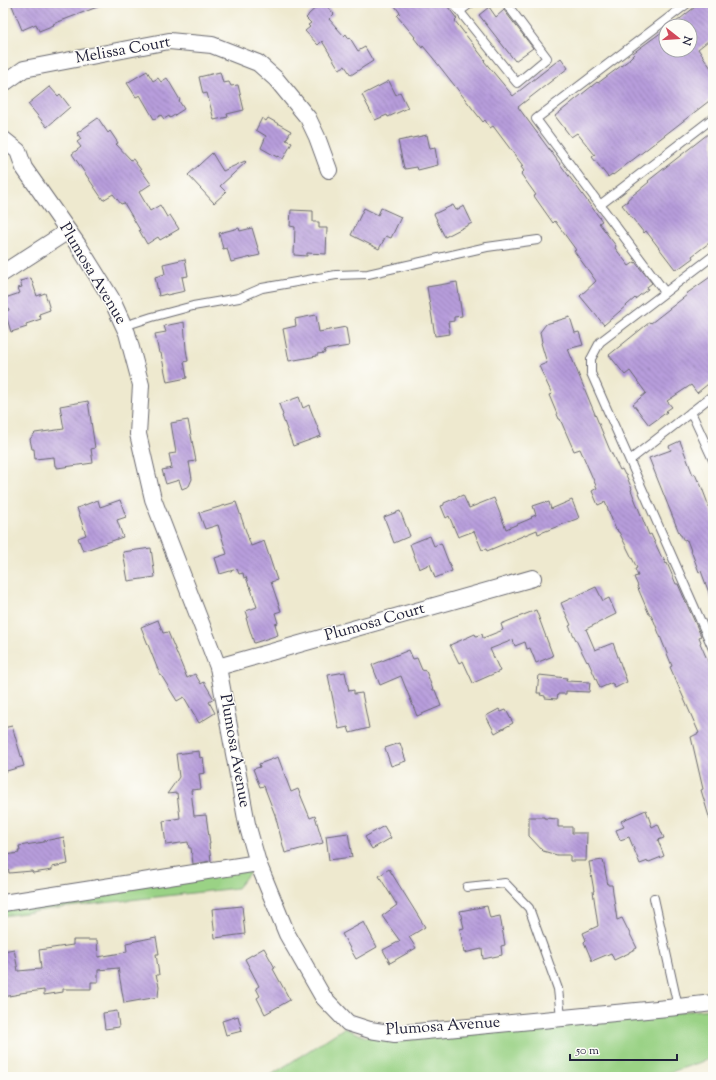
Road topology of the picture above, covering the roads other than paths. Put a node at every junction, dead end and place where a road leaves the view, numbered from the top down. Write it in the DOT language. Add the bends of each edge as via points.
graph roads {
  1 [pos="453,3"];
  2 [pos="471,3"];
  3 [pos="506,3"];
  4 [pos="688,3"];
  5 [pos="460,11"];
  6 [pos="3,84"];
  7 [pos="713,118"];
  8 [pos="3,139"];
  9 [pos="329,170"];
  10 [pos="600,206"];
  11 [pos="68,231"];
  12 [pos="538,240"];
  13 [pos="713,256"];
  14 [pos="3,273"];
  15 [pos="665,292"];
  16 [pos="124,326"];
  17 [pos="713,395"];
  18 [pos="691,412"];
  19 [pos="630,460"];
  20 [pos="713,460"];
  21 [pos="532,578"];
  22 [pos="713,649"];
  23 [pos="218,667"];
  24 [pos="258,863"];
  25 [pos="467,887"];
  26 [pos="654,898"];
  27 [pos="3,903"];
  28 [pos="713,1003"];
  29 [pos="678,1007"];
  30 [pos="561,1018"];
  1 -- 5 [label="lane"];
  2 -- 5 [label="lane"];
  3 -- 5 [label="lane" via="547,58 517,83"];
  4 -- 10 [label="lane" via="536,119"];
  6 -- 9 [label="street, Melissa Court" via="24,69 169,41 212,45 258,63 276,79 308,118"];
  7 -- 10 [label="lane"];
  8 -- 11 [label="street, Plumosa Avenue" via="18,151 24,168"];
  10 -- 15 [label="lane"];
  11 -- 14 [label="street"];
  11 -- 16 [label="street, Plumosa Avenue" via="110,298"];
  12 -- 16 [label="lane" via="487,247 368,274 336,275 262,288 239,298 193,306"];
  13 -- 15 [label="lane"];
  15 -- 19 [label="lane" via="600,342 591,359 591,373"];
  16 -- 23 [label="street, Plumosa Avenue" via="142,385 138,434 153,499"];
  17 -- 18 [label="lane"];
  18 -- 19 [label="lane"];
  18 -- 20 [label="lane"];
  19 -- 22 [label="lane"];
  21 -- 23 [label="street, Plumosa Court"];
  23 -- 24 [label="street, Plumosa Avenue" via="247,824"];
  24 -- 27 [label="street"];
  24 -- 30 [label="street, Plumosa Avenue" via="287,934 319,991 348,1023 395,1034"];
  25 -- 30 [label="lane" via="505,883 529,908 558,989"];
  26 -- 29 [label="lane"];
  28 -- 29 [label="street, Plumosa Avenue"];
  29 -- 30 [label="street, Plumosa Avenue"];
}
